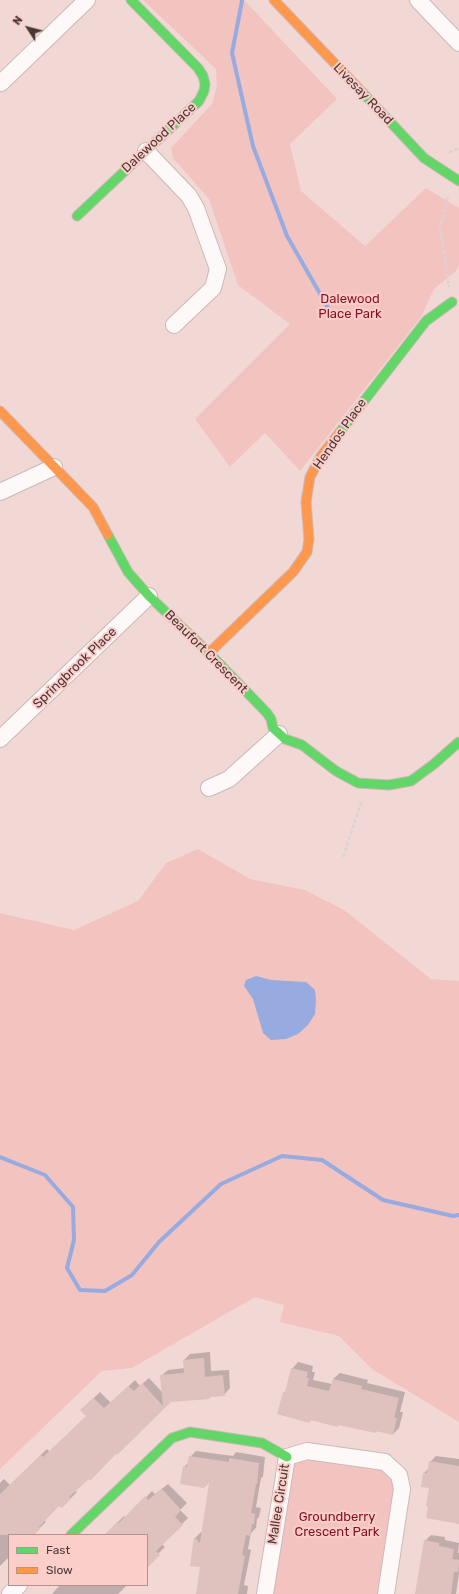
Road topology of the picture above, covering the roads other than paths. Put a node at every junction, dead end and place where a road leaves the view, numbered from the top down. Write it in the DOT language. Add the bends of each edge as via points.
graph roads {
  1 [pos="87,0"];
  2 [pos="131,0"];
  3 [pos="274,0"];
  4 [pos="418,0"];
  5 [pos="459,43"];
  6 [pos="1,83"];
  7 [pos="146,151"];
  8 [pos="459,181"];
  9 [pos="77,216"];
  10 [pos="452,302"];
  11 [pos="174,325"];
  12 [pos="0,411"];
  13 [pos="54,467"];
  14 [pos="0,492"];
  15 [pos="149,596"];
  16 [pos="209,653"];
  17 [pos="279,734"];
  18 [pos="0,739"];
  19 [pos="459,742"];
  20 [pos="209,788"];
  21 [pos="287,1457"];
  22 [pos="72,1534"];
  23 [pos="18,1586"];
  24 [pos="10,1594"];
  25 [pos="265,1594"];
  26 [pos="386,1594"];
  1 -- 6 [label="street"];
  2 -- 7 [label="street, Dalewood Place" via="198,68 205,84 199,101"];
  3 -- 8 [label="street, Livesay Road" via="424,158"];
  4 -- 5 [label="street"];
  7 -- 9 [label="street, Dalewood Place"];
  7 -- 11 [label="street" via="189,196 196,208 218,270 213,288"];
  10 -- 16 [label="street, Hendos Place" via="426,321 321,456 310,477 306,502 310,539 307,552 293,572"];
  12 -- 13 [label="street, Beaufort Crescent"];
  13 -- 14 [label="street"];
  13 -- 15 [label="street, Beaufort Crescent" via="93,507 128,572"];
  15 -- 16 [label="street, Beaufort Crescent"];
  15 -- 18 [label="street, Springbrook Place"];
  16 -- 17 [label="street, Beaufort Crescent" via="267,713 273,728"];
  17 -- 19 [label="street" via="302,745 336,771 353,780 376,785 411,781"];
  17 -- 20 [label="street" via="229,779"];
  21 -- 22 [label="street, Mallee Circuit" via="262,1443 190,1432 172,1438"];
  21 -- 25 [label="street, Mallee Circuit"];
  21 -- 26 [label="street" via="307,1450 385,1462 398,1475 402,1490"];
  23 -- 24 [label="street"];
}
